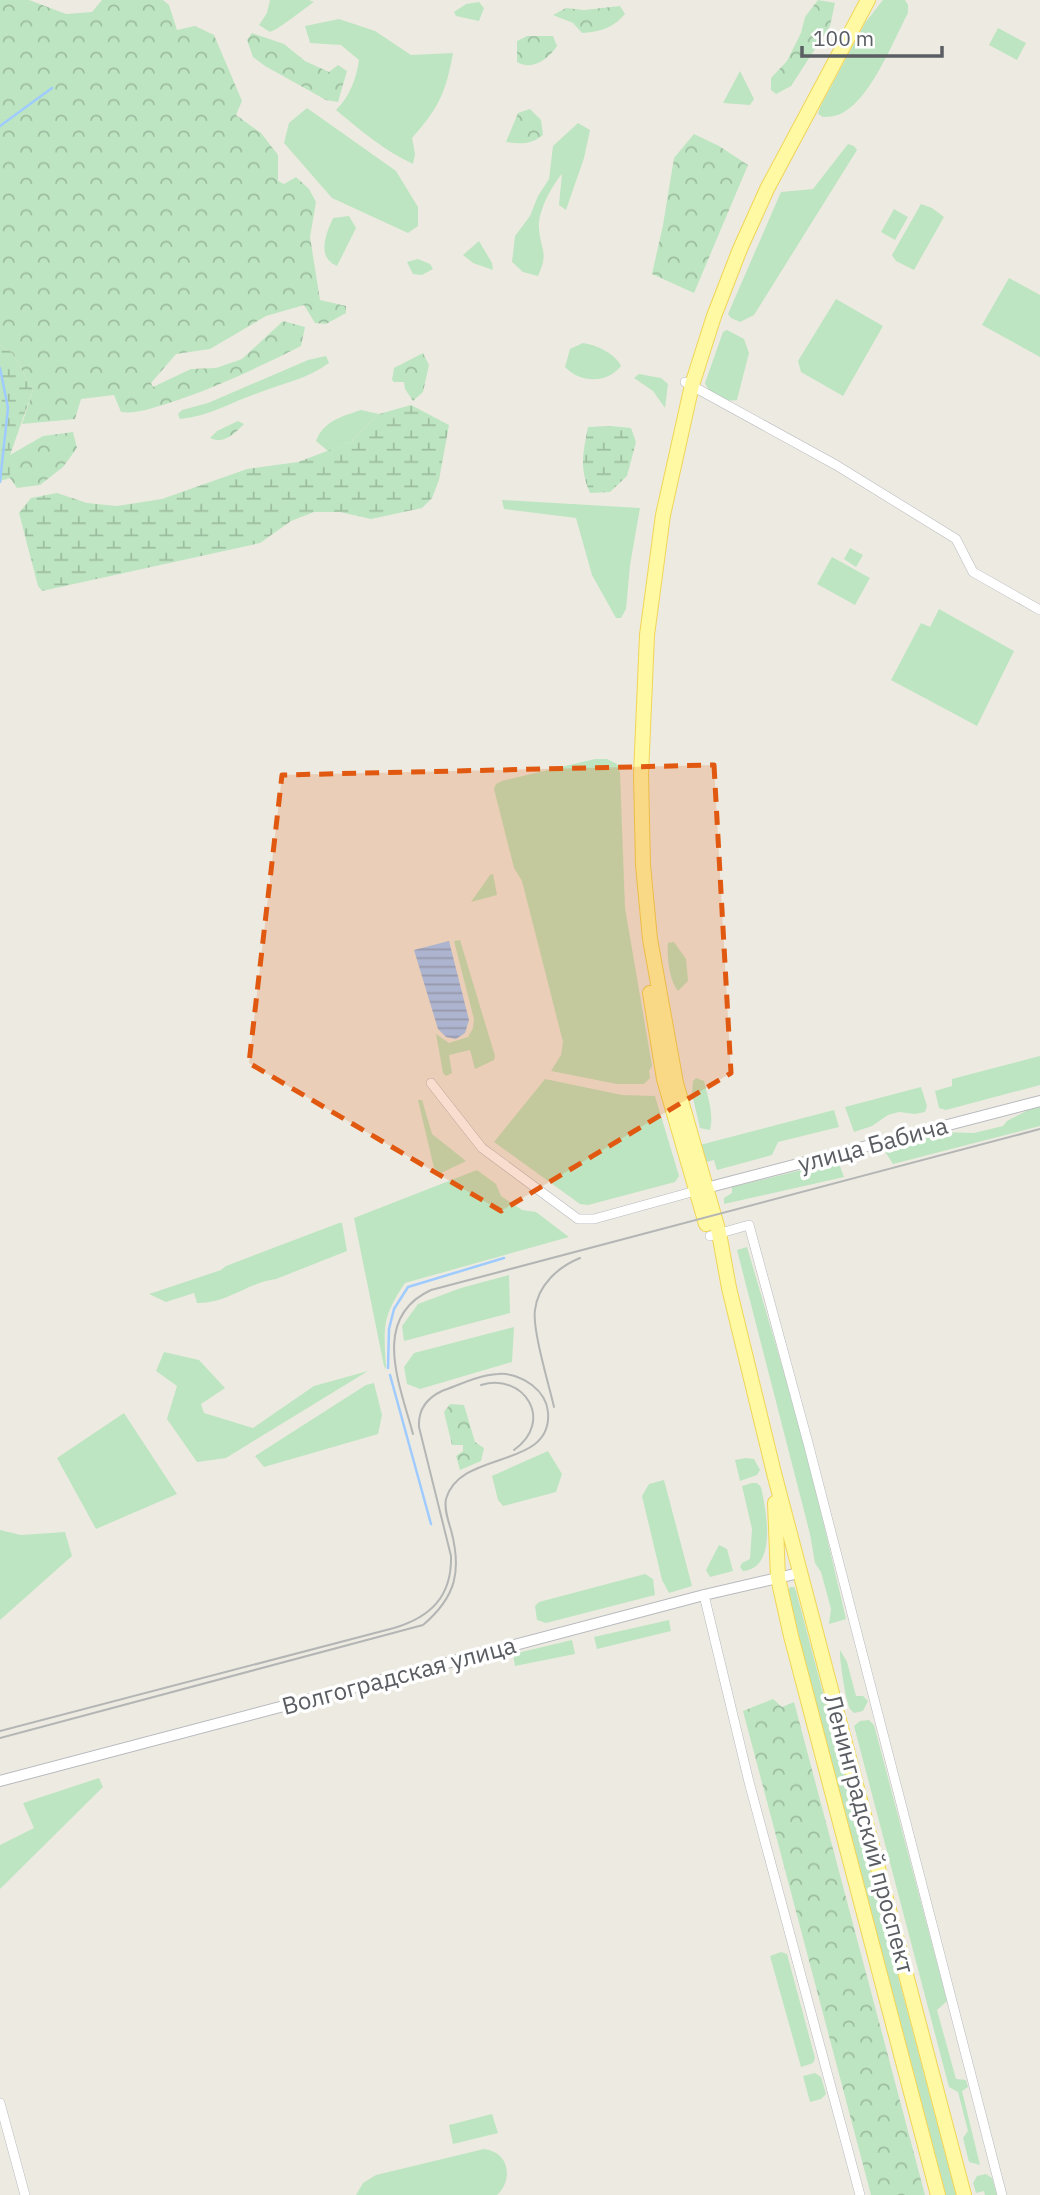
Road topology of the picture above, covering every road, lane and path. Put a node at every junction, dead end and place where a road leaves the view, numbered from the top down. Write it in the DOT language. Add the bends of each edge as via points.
graph roads {
  1 [pos="859,0"];
  2 [pos="868,0"];
  3 [pos="689,383"];
  4 [pos="1040,610"];
  5 [pos="431,1083"];
  6 [pos="1040,1101"];
  7 [pos="701,1190"];
  8 [pos="715,1235"];
  9 [pos="774,1474"];
  10 [pos="799,1573"];
  11 [pos="778,1578"];
  12 [pos="704,1595"];
  13 [pos="0,1781"];
  14 [pos="0,2103"];
  15 [pos="24,2195"];
  16 [pos="860,2195"];
  17 [pos="938,2195"];
  18 [pos="964,2195"];
  19 [pos="1002,2195"];
  1 -- 3 [label="main road, Ленинградский проспект" via="740,232 706,312"];
  2 -- 3 [label="main road, Ленинградский проспект" via="767,189"];
  3 -- 4 [label="street" via="956,538 973,572"];
  3 -- 7 [label="main road, Ленинградский проспект" via="654,574 641,788 650,939"];
  5 -- 7 [label="street" via="489,1155 582,1220"];
  6 -- 7 [label="street, улица Бабича"];
  7 -- 8 [label="main road, Ленинградский проспект"];
  8 -- 9 [label="main road, Ленинградский проспект"];
  8 -- 19 [label="street" via="749,1225"];
  9 -- 10 [label="main road, Ленинградский проспект"];
  9 -- 11 [label="main road, Ленинградский проспект"];
  10 -- 11 [label="street, Волгоградская улица"];
  10 -- 18 [label="main road, Ленинградский проспект"];
  11 -- 12 [label="street, Волгоградская улица"];
  11 -- 17 [label="main road, Ленинградский проспект"];
  12 -- 13 [label="street, Волгоградская улица"];
  12 -- 16 [label="street"];
  14 -- 15 [label="street"];
}
